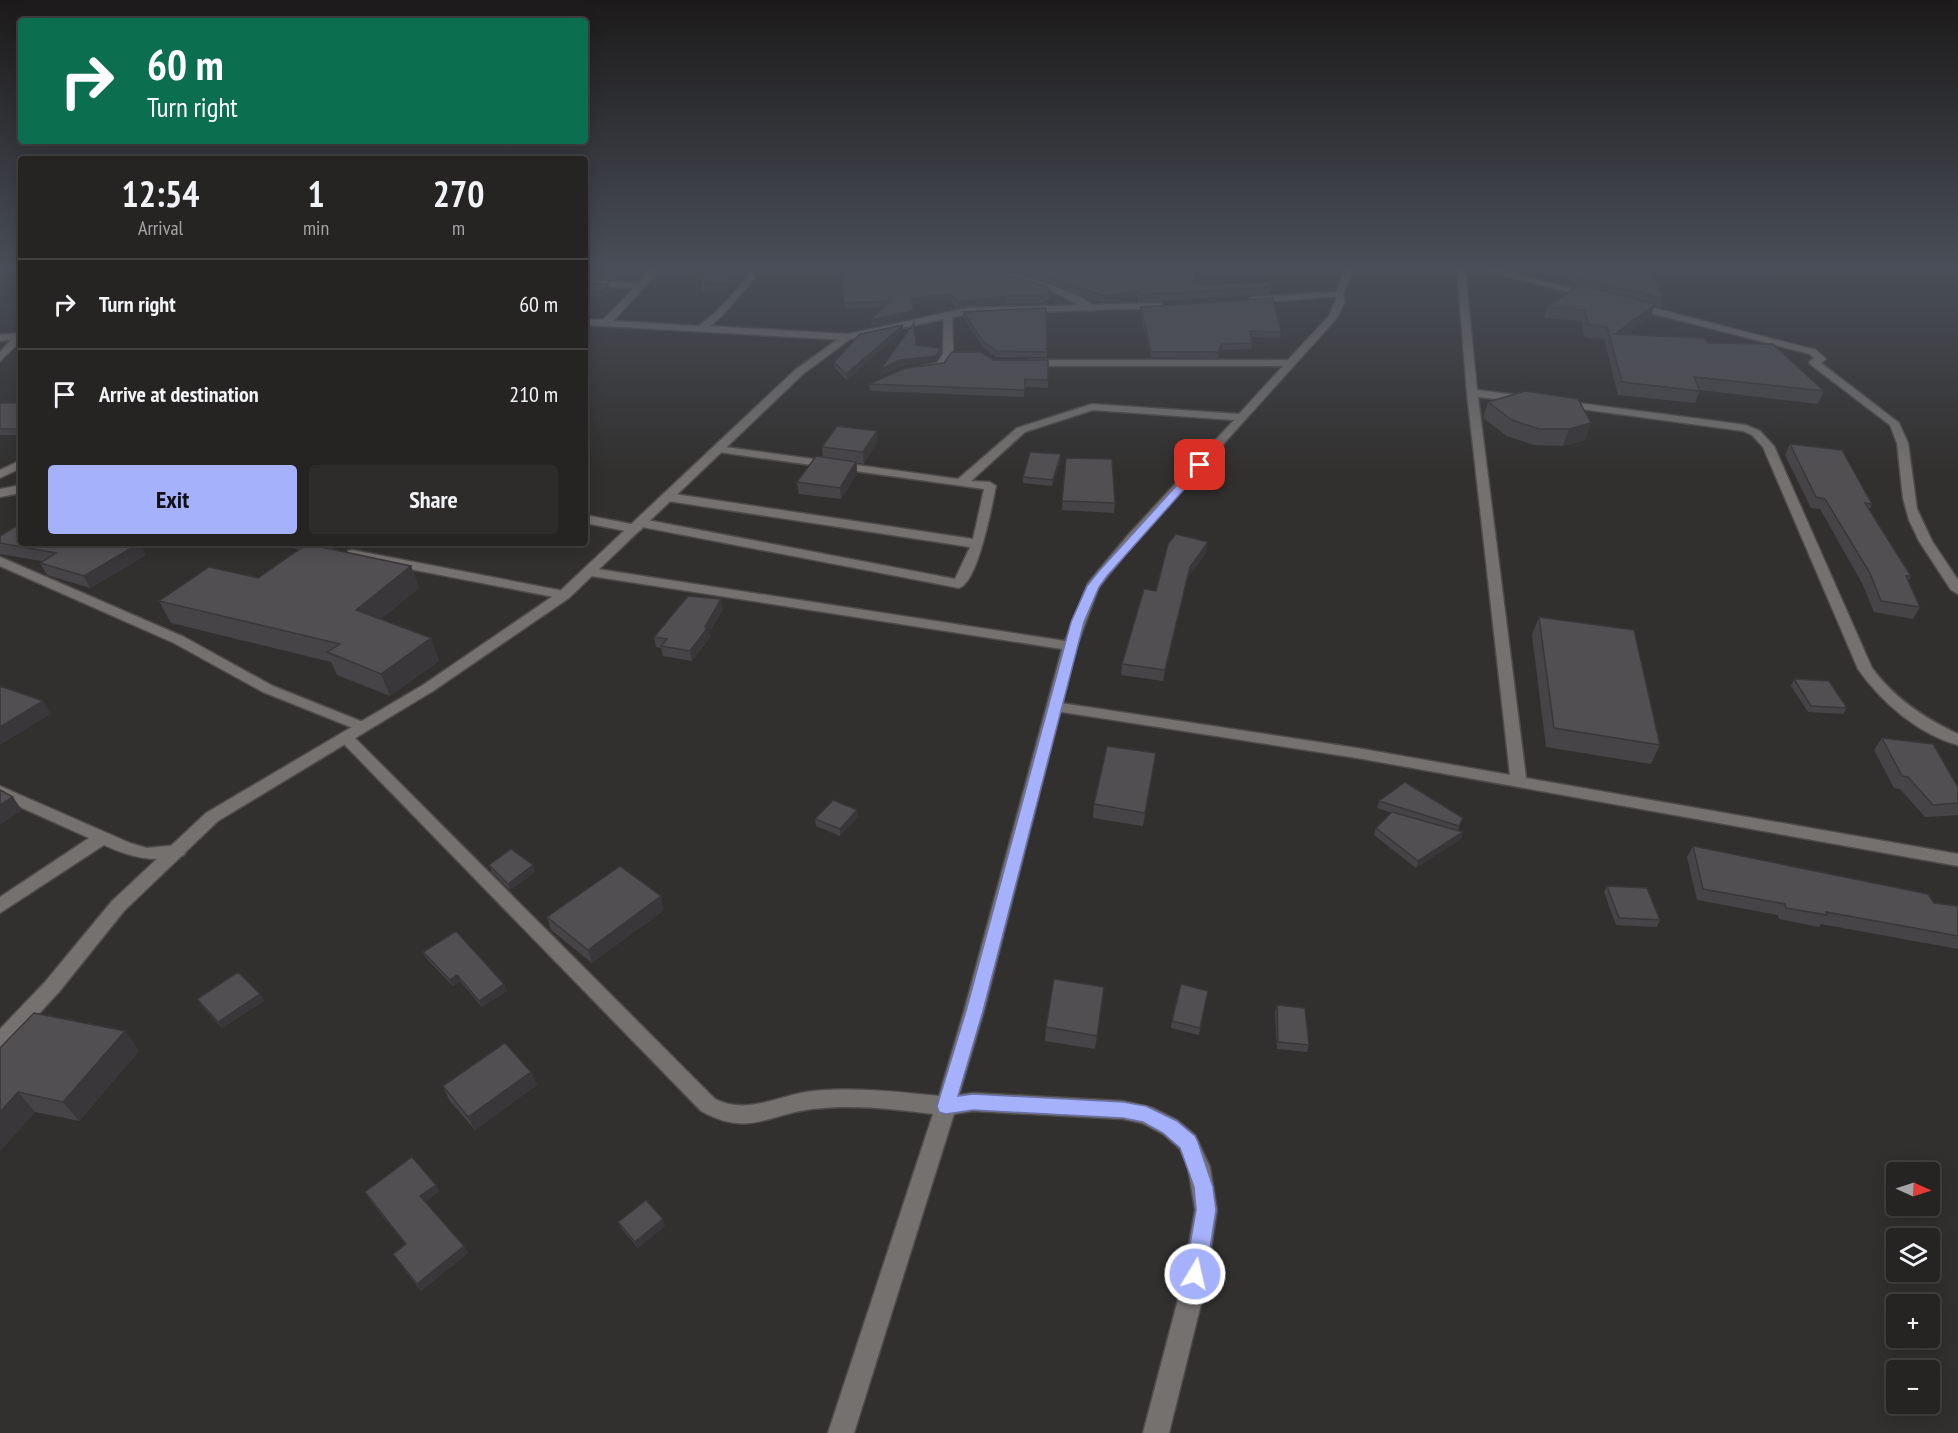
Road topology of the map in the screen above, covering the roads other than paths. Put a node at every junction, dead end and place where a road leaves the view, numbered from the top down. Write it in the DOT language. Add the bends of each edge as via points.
graph roads {
  1 [pos="18,336"];
  2 [pos="826,336"];
  3 [pos="852,336"];
  4 [pos="948,336"];
  5 [pos="1317,336"];
  6 [pos="1467,336"];
  7 [pos="1750,336"];
  8 [pos="847,337"];
  9 [pos="0,338"];
  10 [pos="18,339"];
  11 [pos="948,354"];
  12 [pos="960,354"];
  13 [pos="0,358"];
  14 [pos="1016,362"];
  15 [pos="1293,363"];
  16 [pos="913,369"];
  17 [pos="1472,393"];
  18 [pos="1243,417"];
  19 [pos="718,449"];
  20 [pos="18,466"];
  21 [pos="0,475"];
  22 [pos="961,483"];
  23 [pos="18,490"];
  24 [pos="0,493"];
  25 [pos="668,497"];
  26 [pos="588,519"];
  27 [pos="639,526"];
  28 [pos="978,544"];
  29 [pos="311,546"];
  30 [pos="0,561"];
  31 [pos="591,572"];
  32 [pos="1958,590"];
  33 [pos="564,595"];
  34 [pos="1070,646"];
  35 [pos="1054,707"];
  36 [pos="363,727"];
  37 [pos="345,737"];
  38 [pos="1958,740"];
  39 [pos="1519,782"];
  40 [pos="0,792"];
  41 [pos="103,837"];
  42 [pos="178,851"];
  43 [pos="1958,860"];
  44 [pos="0,906"];
  45 [pos="0,1042"];
  46 [pos="946,1106"];
  47 [pos="841,1433"];
  48 [pos="1156,1433"];
  1 -- 9 [label="street"];
  2 -- 8 [label="street"];
  3 -- 8 [label="street"];
  4 -- 11 [label="street"];
  5 -- 15 [label="street"];
  6 -- 17 [label="street"];
  7 -- 32 [label="street" via="1813,352 1821,359 1814,362 1894,423 1900,432 1907,492 1915,520"];
  8 -- 19 [label="street" via="798,372"];
  10 -- 13 [label="street"];
  11 -- 12 [label="street"];
  11 -- 16 [label="street" via="940,366"];
  14 -- 15 [label="street"];
  15 -- 18 [label="street"];
  17 -- 38 [label="street" via="1746,428 1756,433 1768,446 1864,669 1897,705"];
  17 -- 39 [label="street"];
  18 -- 22 [label="street" via="1092,407 1021,430"];
  18 -- 34 [label="street" via="1093,586"];
  19 -- 22 [label="street"];
  19 -- 25 [label="street"];
  20 -- 21 [label="street"];
  22 -- 28 [label="street" via="990,486"];
  23 -- 24 [label="street"];
  25 -- 27 [label="street"];
  25 -- 28 [label="street"];
  26 -- 27 [label="street"];
  27 -- 28 [label="street" via="959,584"];
  27 -- 31 [label="street"];
  29 -- 33 [label="street"];
  30 -- 36 [label="street" via="179,640 268,689"];
  31 -- 33 [label="street"];
  31 -- 34 [label="street"];
  33 -- 36 [label="street" via="428,688"];
  34 -- 35 [label="street"];
  35 -- 39 [label="street"];
  35 -- 46 [label="street"];
  36 -- 37 [label="street"];
  37 -- 42 [label="street" via="212,817"];
  37 -- 46 [label="street" via="708,1104 723,1113 747,1116 781,1106 833,1099 882,1099"];
  39 -- 43 [label="street"];
  40 -- 41 [label="street"];
  41 -- 42 [label="street" via="147,854"];
  41 -- 44 [label="street"];
  42 -- 45 [label="street" via="118,906 52,987"];
  46 -- 47 [label="street"];
  46 -- 48 [label="street" via="973,1102 1123,1110 1146,1114 1188,1142 1199,1167 1206,1210 1193,1288"];
}
